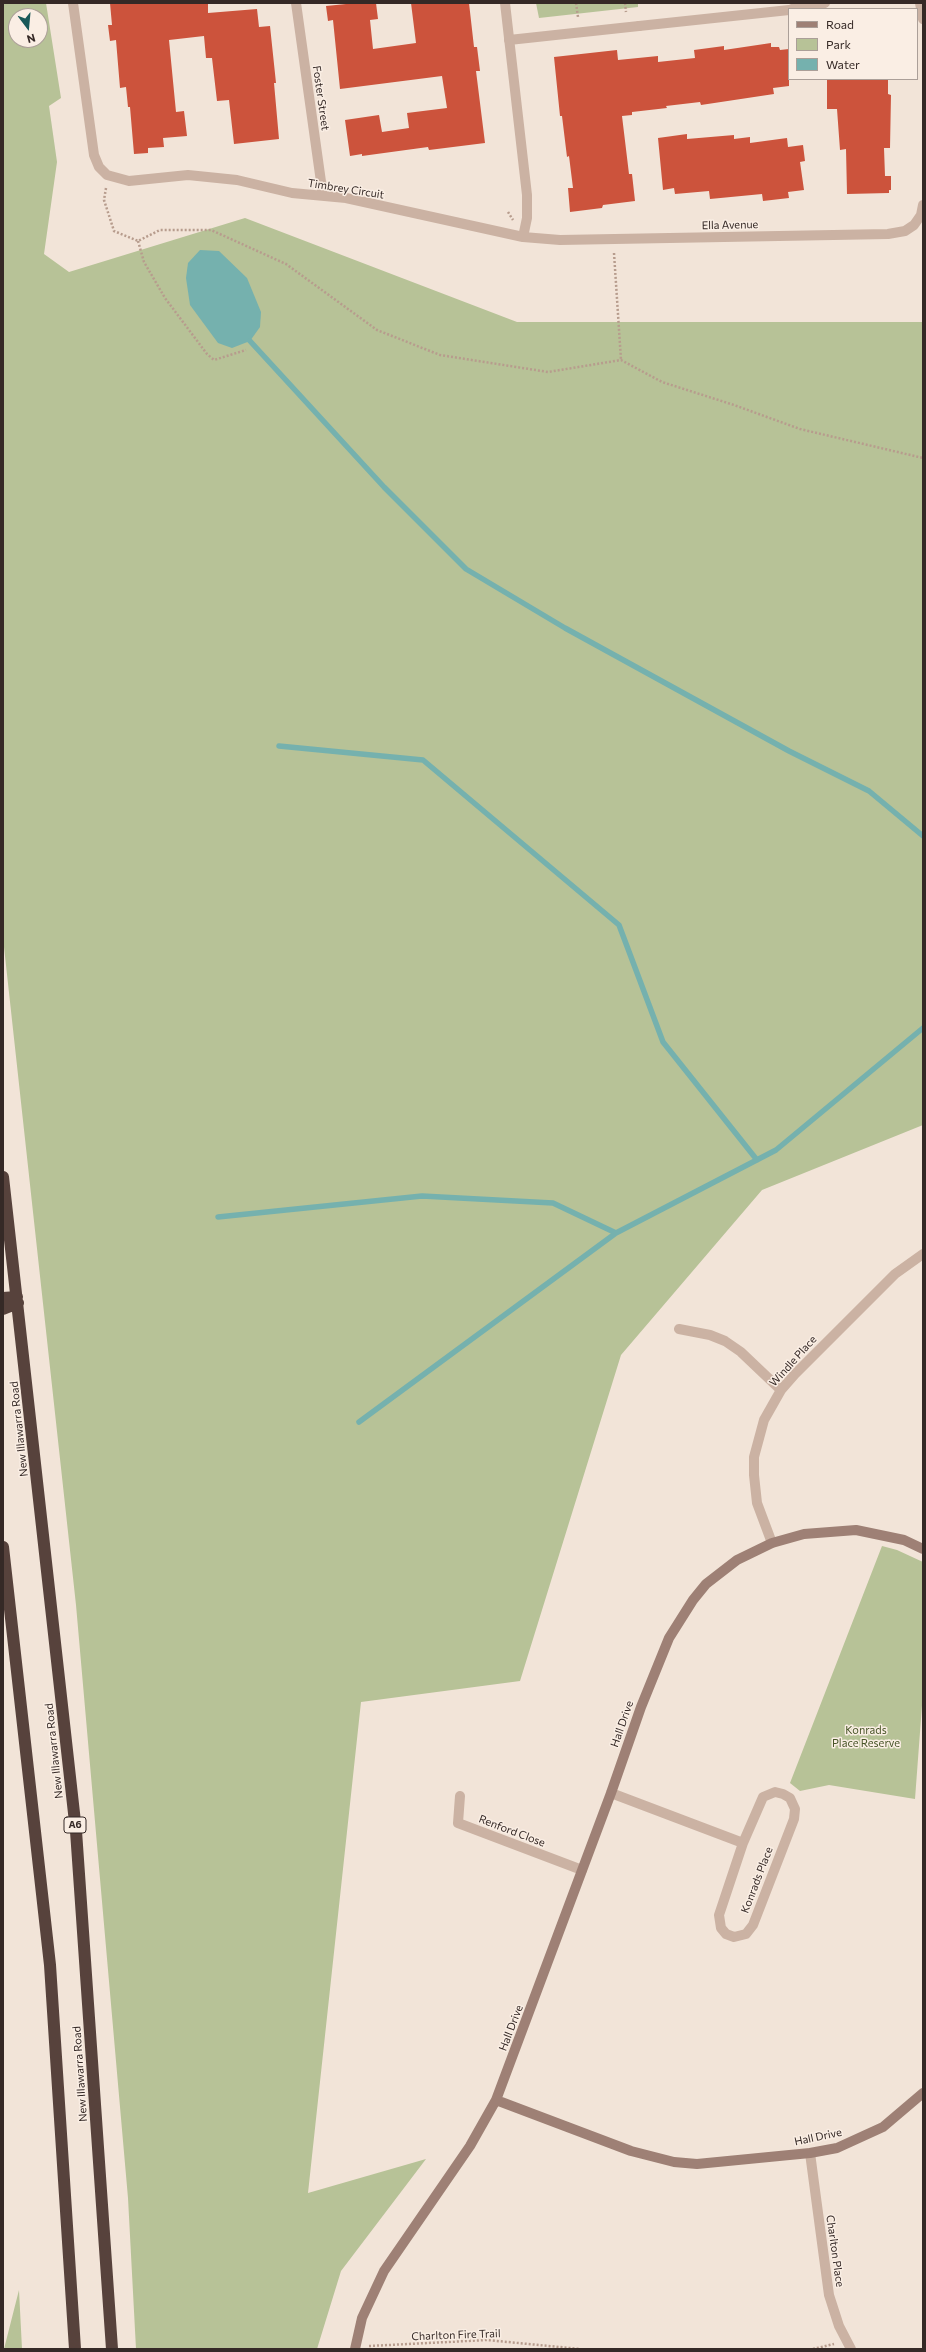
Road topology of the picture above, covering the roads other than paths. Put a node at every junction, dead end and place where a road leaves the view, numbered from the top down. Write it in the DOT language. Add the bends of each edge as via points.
graph roads {
  1 [pos="73,3"];
  2 [pos="296,3"];
  3 [pos="505,3"];
  4 [pos="825,3"];
  5 [pos="920,3"];
  6 [pos="798,8"];
  7 [pos="788,10"];
  8 [pos="923,19"];
  9 [pos="509,40"];
  10 [pos="323,196"];
  11 [pos="923,205"];
  12 [pos="523,237"];
  13 [pos="3,1177"];
  14 [pos="923,1254"];
  15 [pos="3,1298"];
  16 [pos="17,1300"];
  17 [pos="3,1310"];
  18 [pos="679,1329"];
  19 [pos="782,1390"];
  20 [pos="772,1543"];
  21 [pos="3,1547"];
  22 [pos="923,1548"];
  23 [pos="611,1793"];
  24 [pos="460,1796"];
  25 [pos="743,1843"];
  26 [pos="582,1870"];
  27 [pos="923,2093"];
  28 [pos="496,2100"];
  29 [pos="810,2153"];
  30 [pos="849,2345"];
  31 [pos="356,2348"];
  32 [pos="75,2349"];
  33 [pos="112,2349"];
  1 -- 10 [label="street, Timbrey Circuit" via="94,155 107,175 117,180 129,181 188,175 210,176 292,193"];
  2 -- 10 [label="street, Foster Street"];
  3 -- 9 [label="street"];
  4 -- 6 [label="street"];
  5 -- 8 [label="street"];
  7 -- 9 [label="street"];
  9 -- 12 [label="street" via="527,195 527,218"];
  10 -- 12 [label="street, Timbrey Circuit" via="346,198"];
  11 -- 12 [label="street, Ella Avenue" via="921,215 914,225 905,231 888,234 560,240"];
  13 -- 16 [label="highway, New Illawarra Road / A6"];
  14 -- 19 [label="street, Windle Place" via="880,1288"];
  15 -- 16 [label="highway"];
  16 -- 17 [label="highway"];
  16 -- 33 [label="highway, New Illawarra Road / A6" via="76,1831"];
  18 -- 19 [label="street" via="710,1335 725,1341 741,1352"];
  19 -- 20 [label="street, Windle Place" via="764,1420 754,1457 757,1503"];
  20 -- 22 [label="street, Hall Drive" via="804,1534 856,1530 904,1540"];
  20 -- 23 [label="street, Hall Drive" via="755,1550 706,1584 680,1619 669,1638 641,1707"];
  21 -- 32 [label="highway, New Illawarra Road" via="50,1965"];
  23 -- 25 [label="street"];
  23 -- 26 [label="street, Hall Drive"];
  24 -- 26 [label="street, Renford Close" via="458,1823"];
  25 -- 25 [label="street, Konrads Place" via="763,1797 775,1792 790,1798 795,1810 794,1819 753,1925 746,1934 734,1936 726,1934 721,1928 719,1915"];
  26 -- 28 [label="street, Hall Drive"];
  27 -- 29 [label="street, Hall Drive" via="883,2127 837,2148"];
  28 -- 29 [label="street, Hall Drive" via="631,2151 674,2162 712,2163"];
  28 -- 31 [label="street, Hall Drive" via="470,2146 384,2271 362,2318"];
  29 -- 30 [label="street, Charlton Place" via="828,2289 833,2311"];
}
